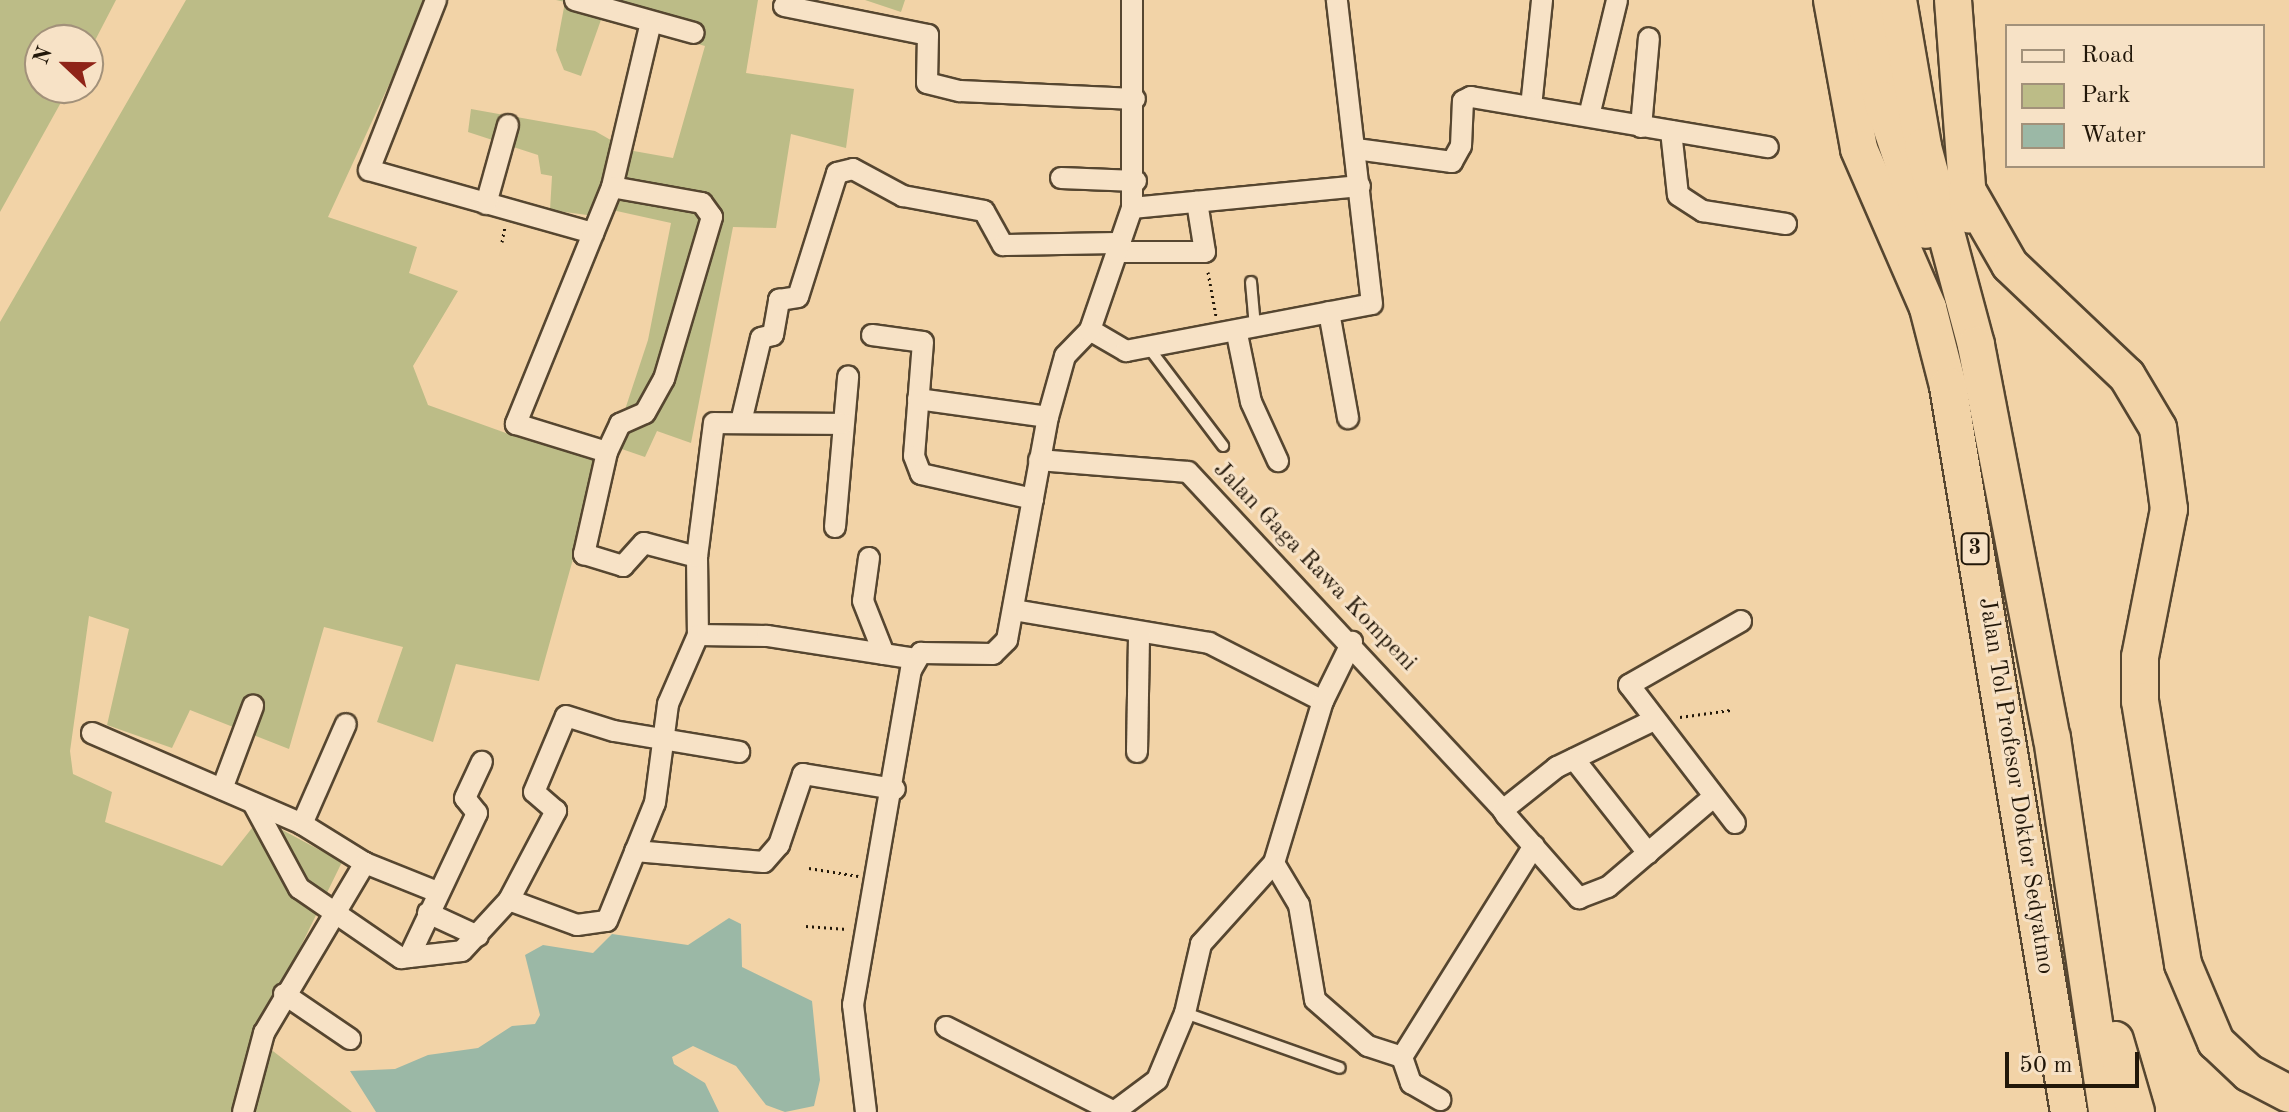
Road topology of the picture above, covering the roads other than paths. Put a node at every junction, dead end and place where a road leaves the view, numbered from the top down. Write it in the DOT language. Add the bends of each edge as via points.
graph roads {
  1 [pos="436,0"];
  2 [pos="575,0"];
  3 [pos="1132,0"];
  4 [pos="1337,0"];
  5 [pos="1542,0"];
  6 [pos="1617,0"];
  7 [pos="1832,0"];
  8 [pos="1866,0"];
  9 [pos="1898,0"];
  10 [pos="1938,0"];
  11 [pos="1953,0"];
  12 [pos="784,6"];
  13 [pos="651,22"];
  14 [pos="694,33"];
  15 [pos="1649,38"];
  16 [pos="1135,99"];
  17 [pos="1531,107"];
  18 [pos="1589,116"];
  19 [pos="1960,122"];
  20 [pos="508,125"];
  21 [pos="1641,127"];
  22 [pos="1671,131"];
  23 [pos="1768,147"];
  24 [pos="1356,149"];
  25 [pos="1061,178"];
  26 [pos="1136,181"];
  27 [pos="1360,186"];
  28 [pos="612,187"];
  29 [pos="1967,190"];
  30 [pos="1197,202"];
  31 [pos="486,204"];
  32 [pos="1132,208"];
  33 [pos="1786,224"];
  34 [pos="593,233"];
  35 [pos="1118,248"];
  36 [pos="1251,282"];
  37 [pos="1329,312"];
  38 [pos="1090,330"];
  39 [pos="1237,333"];
  40 [pos="872,335"];
  41 [pos="1976,345"];
  42 [pos="1149,348"];
  43 [pos="848,377"];
  44 [pos="918,399"];
  45 [pos="1048,417"];
  46 [pos="1348,418"];
  47 [pos="741,422"];
  48 [pos="843,424"];
  49 [pos="1223,446"];
  50 [pos="607,452"];
  51 [pos="1039,460"];
  52 [pos="1278,461"];
  53 [pos="1033,499"];
  54 [pos="835,527"];
  55 [pos="697,557"];
  56 [pos="869,558"];
  57 [pos="1014,610"];
  58 [pos="1741,621"];
  59 [pos="1139,632"];
  60 [pos="698,635"];
  61 [pos="1352,642"];
  62 [pos="884,654"];
  63 [pos="915,659"];
  64 [pos="1323,701"];
  65 [pos="253,706"];
  66 [pos="1652,721"];
  67 [pos="346,724"];
  68 [pos="92,733"];
  69 [pos="666,740"];
  70 [pos="739,752"];
  71 [pos="1137,752"];
  72 [pos="1574,759"];
  73 [pos="482,762"];
  74 [pos="222,789"];
  75 [pos="895,789"];
  76 [pos="1711,799"];
  77 [pos="253,803"];
  78 [pos="1503,810"];
  79 [pos="1735,823"];
  80 [pos="302,824"];
  81 [pos="1534,846"];
  82 [pos="635,851"];
  83 [pos="1648,853"];
  84 [pos="365,863"];
  85 [pos="1274,863"];
  86 [pos="437,892"];
  87 [pos="509,900"];
  88 [pos="428,913"];
  89 [pos="335,916"];
  90 [pos="2080,923"];
  91 [pos="478,936"];
  92 [pos="409,957"];
  93 [pos="284,994"];
  94 [pos="1185,1013"];
  95 [pos="946,1027"];
  96 [pos="350,1039"];
  97 [pos="1402,1057"];
  98 [pos="1340,1068"];
  99 [pos="2289,1094"];
  100 [pos="1441,1100"];
  101 [pos="243,1112"];
  102 [pos="866,1112"];
  103 [pos="2069,1112"];
  104 [pos="2107,1112"];
  105 [pos="2136,1112"];
  1 -- 31 [label="street" via="419,54 368,159 373,173"];
  2 -- 13 [label="street"];
  3 -- 16 [label="street"];
  4 -- 24 [label="street"];
  5 -- 17 [label="street"];
  6 -- 18 [label="street"];
  7 -- 103 [label="highway, Jalan Tol Profesor Doktor Sedyatmo / 3" via="1859,149 1928,308 1948,386"];
  8 -- 41 [label="highway" via="1901,167"];
  9 -- 41 [label="highway, Jalan Tol Profesor Doktor Sedyatmo / 3" via="1923,147"];
  10 -- 19 [label="highway"];
  11 -- 19 [label="highway"];
  12 -- 16 [label="street" via="928,35 927,83 960,91"];
  13 -- 14 [label="street"];
  13 -- 28 [label="street"];
  15 -- 21 [label="street"];
  16 -- 26 [label="street"];
  17 -- 18 [label="street"];
  17 -- 24 [label="street" via="1463,101 1461,146 1452,162"];
  18 -- 21 [label="street"];
  19 -- 29 [label="highway"];
  20 -- 31 [label="street"];
  21 -- 22 [label="street"];
  22 -- 23 [label="street"];
  22 -- 33 [label="street" via="1678,195 1703,211"];
  24 -- 27 [label="street"];
  25 -- 26 [label="street"];
  26 -- 32 [label="street"];
  27 -- 30 [label="street"];
  27 -- 37 [label="street" via="1375,294 1367,309"];
  28 -- 34 [label="street"];
  28 -- 50 [label="street" via="702,203 712,217 664,379 645,413 620,424"];
  29 -- 41 [label="highway"];
  29 -- 99 [label="highway" via="2015,272 2127,376 2158,428 2169,509 2140,657 2140,701 2183,964 2216,1042 2249,1073"];
  30 -- 32 [label="street"];
  30 -- 35 [label="street" via="1205,252"];
  31 -- 34 [label="street"];
  32 -- 35 [label="street"];
  34 -- 50 [label="street" via="516,424"];
  35 -- 38 [label="street"];
  35 -- 47 [label="street" via="1003,245 984,211 903,196 853,169 837,173 798,297 779,300 773,335 761,338"];
  36 -- 39 [label="lane"];
  37 -- 39 [label="street"];
  37 -- 46 [label="street"];
  38 -- 42 [label="street" via="1126,351"];
  38 -- 45 [label="street" via="1065,356"];
  39 -- 42 [label="street"];
  39 -- 52 [label="street, Jalan Gaga Rawa Kompeni" via="1251,402"];
  40 -- 44 [label="street" via="923,342"];
  41 -- 90 [label="highway, Jalan Tol Profesor Doktor Sedyatmo / 3"];
  42 -- 49 [label="lane, Jalan Gaga Rawa Kompeni"];
  43 -- 48 [label="street"];
  44 -- 45 [label="street"];
  44 -- 53 [label="street" via="914,456 921,474"];
  45 -- 51 [label="street"];
  47 -- 48 [label="street"];
  47 -- 55 [label="street" via="714,423"];
  48 -- 54 [label="street"];
  50 -- 55 [label="street" via="584,554 623,566 644,543"];
  51 -- 53 [label="street"];
  51 -- 61 [label="street, Jalan Gaga Rawa Kompeni" via="1188,472"];
  53 -- 57 [label="street"];
  55 -- 60 [label="street"];
  56 -- 62 [label="street" via="863,601"];
  57 -- 59 [label="street"];
  57 -- 63 [label="street" via="1002,650 930,651"];
  58 -- 66 [label="street" via="1633,678 1629,693"];
  59 -- 64 [label="street" via="1233,652"];
  59 -- 71 [label="street"];
  60 -- 62 [label="street" via="767,636"];
  60 -- 69 [label="street" via="676,677"];
  61 -- 64 [label="street"];
  61 -- 78 [label="street, Jalan Gaga Rawa Kompeni"];
  62 -- 63 [label="street"];
  63 -- 75 [label="street"];
  64 -- 85 [label="street"];
  65 -- 74 [label="street"];
  66 -- 72 [label="street"];
  66 -- 76 [label="street"];
  67 -- 80 [label="street"];
  68 -- 74 [label="street"];
  69 -- 70 [label="street"];
  69 -- 82 [label="street" via="655,803"];
  69 -- 87 [label="street" via="566,716 534,792 556,811"];
  72 -- 78 [label="street"];
  72 -- 83 [label="street"];
  73 -- 86 [label="street" via="465,798 477,813"];
  74 -- 77 [label="street"];
  75 -- 82 [label="street" via="803,774 779,845 764,862"];
  75 -- 102 [label="street" via="853,1005"];
  76 -- 79 [label="street"];
  76 -- 83 [label="street"];
  77 -- 80 [label="street"];
  77 -- 89 [label="street" via="299,888"];
  78 -- 81 [label="street, Jalan Gaga Rawa Kompeni"];
  80 -- 84 [label="street"];
  81 -- 83 [label="street, Jalan Gaga Rawa Kompeni" via="1579,898 1608,887"];
  81 -- 97 [label="street"];
  82 -- 87 [label="street" via="607,921 577,925"];
  84 -- 86 [label="street"];
  84 -- 89 [label="street"];
  85 -- 94 [label="street" via="1209,930"];
  85 -- 97 [label="street" via="1299,905 1315,1000 1368,1046"];
  86 -- 88 [label="street"];
  87 -- 91 [label="street"];
  88 -- 91 [label="street"];
  88 -- 92 [label="street"];
  89 -- 92 [label="street" via="391,955"];
  89 -- 93 [label="street"];
  90 -- 104 [label="highway, Jalan Tol Profesor Doktor Sedyatmo / 3"];
  90 -- 105 [label="highway"];
  91 -- 92 [label="street" via="462,951"];
  93 -- 96 [label="street"];
  93 -- 101 [label="street" via="264,1033"];
  94 -- 95 [label="street" via="1157,1080 1114,1112"];
  94 -- 98 [label="lane"];
  97 -- 100 [label="street" via="1411,1083"];
}
